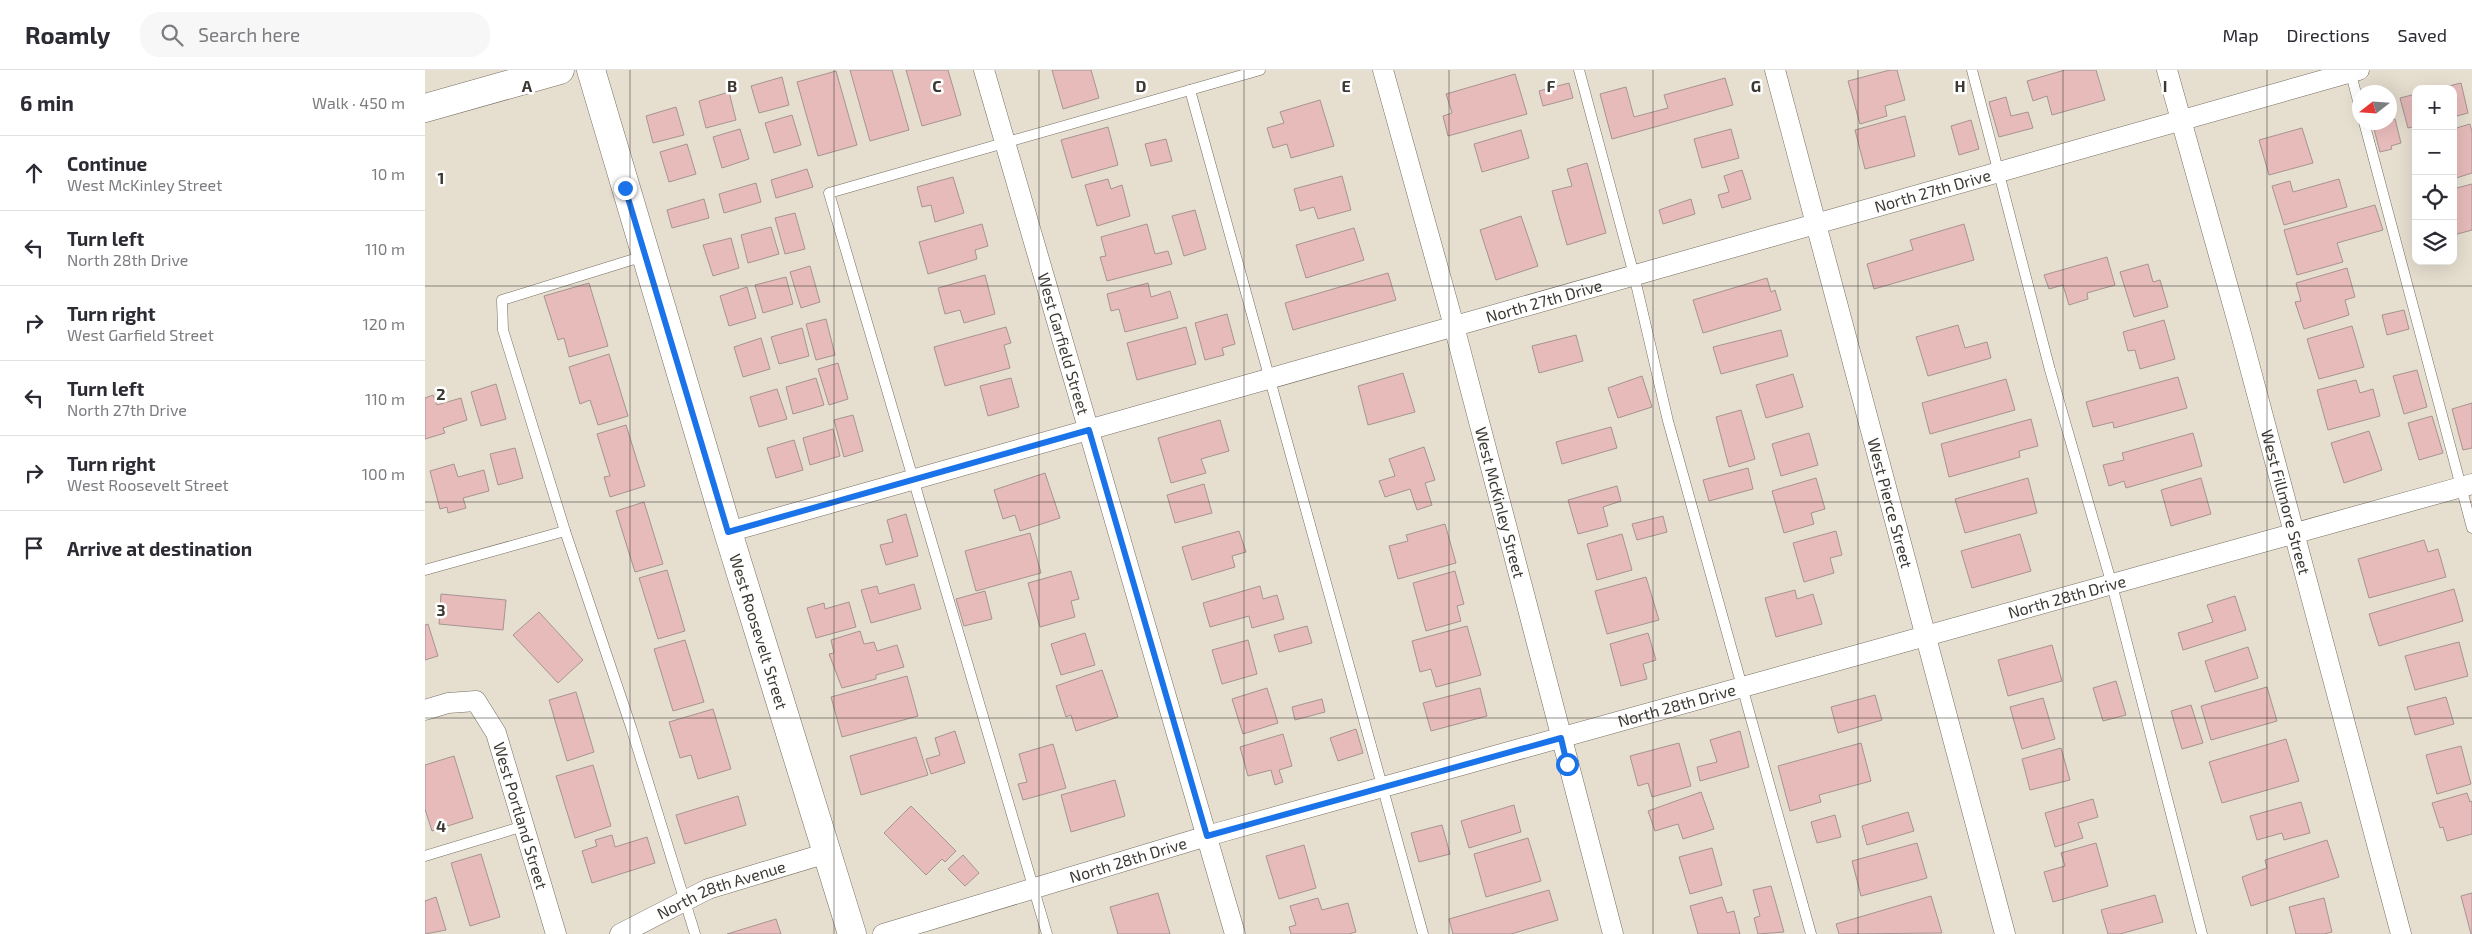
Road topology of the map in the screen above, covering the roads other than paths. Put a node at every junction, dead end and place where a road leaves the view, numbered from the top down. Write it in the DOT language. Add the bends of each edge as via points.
graph roads {
  1 [pos="559,70"];
  2 [pos="591,70"];
  3 [pos="984,70"];
  4 [pos="1260,70"];
  5 [pos="1383,70"];
  6 [pos="1579,70"];
  7 [pos="1775,70"];
  8 [pos="1972,70"];
  9 [pos="2167,70"];
  10 [pos="2353,71"];
  11 [pos="2355,85"];
  12 [pos="1190,90"];
  13 [pos="425,108"];
  14 [pos="2181,120"];
  15 [pos="2366,130"];
  16 [pos="1005,142"];
  17 [pos="1999,172"];
  18 [pos="1816,223"];
  19 [pos="645,255"];
  20 [pos="1634,275"];
  21 [pos="1454,326"];
  22 [pos="1271,378"];
  23 [pos="1089,430"];
  24 [pos="912,480"];
  25 [pos="2467,486"];
  26 [pos="2472,528"];
  27 [pos="565,531"];
  28 [pos="728,532"];
  29 [pos="2294,534"];
  30 [pos="425,570"];
  31 [pos="2112,586"];
  32 [pos="1927,636"];
  33 [pos="1743,688"];
  34 [pos="425,710"];
  35 [pos="1561,738"];
  36 [pos="1381,788"];
  37 [pos="524,826"];
  38 [pos="1207,836"];
  39 [pos="827,853"];
  40 [pos="425,856"];
  41 [pos="1033,890"];
  42 [pos="684,900"];
  43 [pos="556,934"];
  44 [pos="620,934"];
  45 [pos="695,934"];
  46 [pos="852,934"];
  47 [pos="883,934"];
  48 [pos="1047,934"];
  49 [pos="1235,934"];
  50 [pos="1423,934"];
  51 [pos="1613,934"];
  52 [pos="1811,934"];
  53 [pos="2005,934"];
  54 [pos="2202,934"];
  55 [pos="2401,934"];
  1 -- 13 [label="street"];
  2 -- 19 [label="street, West Roosevelt Street"];
  3 -- 16 [label="street, West Garfield Street"];
  4 -- 12 [label="lane"];
  5 -- 21 [label="street, West McKinley Street"];
  6 -- 20 [label="lane"];
  7 -- 18 [label="street, West Pierce Street"];
  8 -- 17 [label="lane"];
  9 -- 14 [label="street, West Fillmore Street"];
  10 -- 11 [label="lane"];
  10 -- 14 [label="street, North 27th Drive"];
  12 -- 16 [label="lane"];
  12 -- 22 [label="lane"];
  14 -- 17 [label="street, North 27th Drive"];
  14 -- 29 [label="street, West Fillmore Street"];
  15 -- 25 [label="lane"];
  16 -- 23 [label="street, West Garfield Street"];
  16 -- 24 [label="lane" via="829,193"];
  17 -- 18 [label="street, North 27th Drive"];
  17 -- 31 [label="lane" via="2050,370"];
  18 -- 20 [label="street, North 27th Drive"];
  18 -- 32 [label="street, West Pierce Street"];
  19 -- 27 [label="lane" via="502,300 503,330"];
  19 -- 28 [label="street, West Roosevelt Street"];
  20 -- 21 [label="street, North 27th Drive"];
  20 -- 33 [label="lane" via="1668,420"];
  21 -- 22 [label="street, North 27th Drive"];
  21 -- 35 [label="street, West McKinley Street"];
  22 -- 23 [label="street, North 27th Drive"];
  22 -- 36 [label="lane"];
  23 -- 24 [label="street, North 27th Drive"];
  23 -- 38 [label="street, West Garfield Street"];
  24 -- 28 [label="street, North 27th Drive"];
  24 -- 41 [label="lane"];
  25 -- 26 [label="lane"];
  25 -- 29 [label="street, North 28th Drive"];
  27 -- 30 [label="lane"];
  27 -- 42 [label="lane" via="631,727"];
  28 -- 39 [label="street, West Roosevelt Street"];
  29 -- 31 [label="street, North 28th Drive"];
  29 -- 55 [label="street, West Fillmore Street"];
  31 -- 32 [label="street, North 28th Drive"];
  31 -- 54 [label="lane"];
  32 -- 33 [label="street, North 28th Drive"];
  32 -- 53 [label="street, West Pierce Street"];
  33 -- 35 [label="street, North 28th Drive"];
  33 -- 52 [label="lane"];
  34 -- 37 [label="street, West Portland Street" via="447,703 476,701 496,734"];
  35 -- 36 [label="street, North 28th Drive"];
  35 -- 51 [label="street, West McKinley Street"];
  36 -- 38 [label="street, North 28th Drive"];
  36 -- 50 [label="lane"];
  37 -- 40 [label="lane"];
  37 -- 43 [label="street, West Portland Street"];
  38 -- 41 [label="street, North 28th Drive"];
  38 -- 49 [label="street, West Garfield Street"];
  39 -- 42 [label="street, North 28th Avenue" via="736,879"];
  39 -- 46 [label="street, West Roosevelt Street"];
  41 -- 47 [label="street, North 28th Drive"];
  41 -- 48 [label="lane"];
  42 -- 44 [label="street, North 28th Avenue"];
  42 -- 45 [label="lane"];
}
